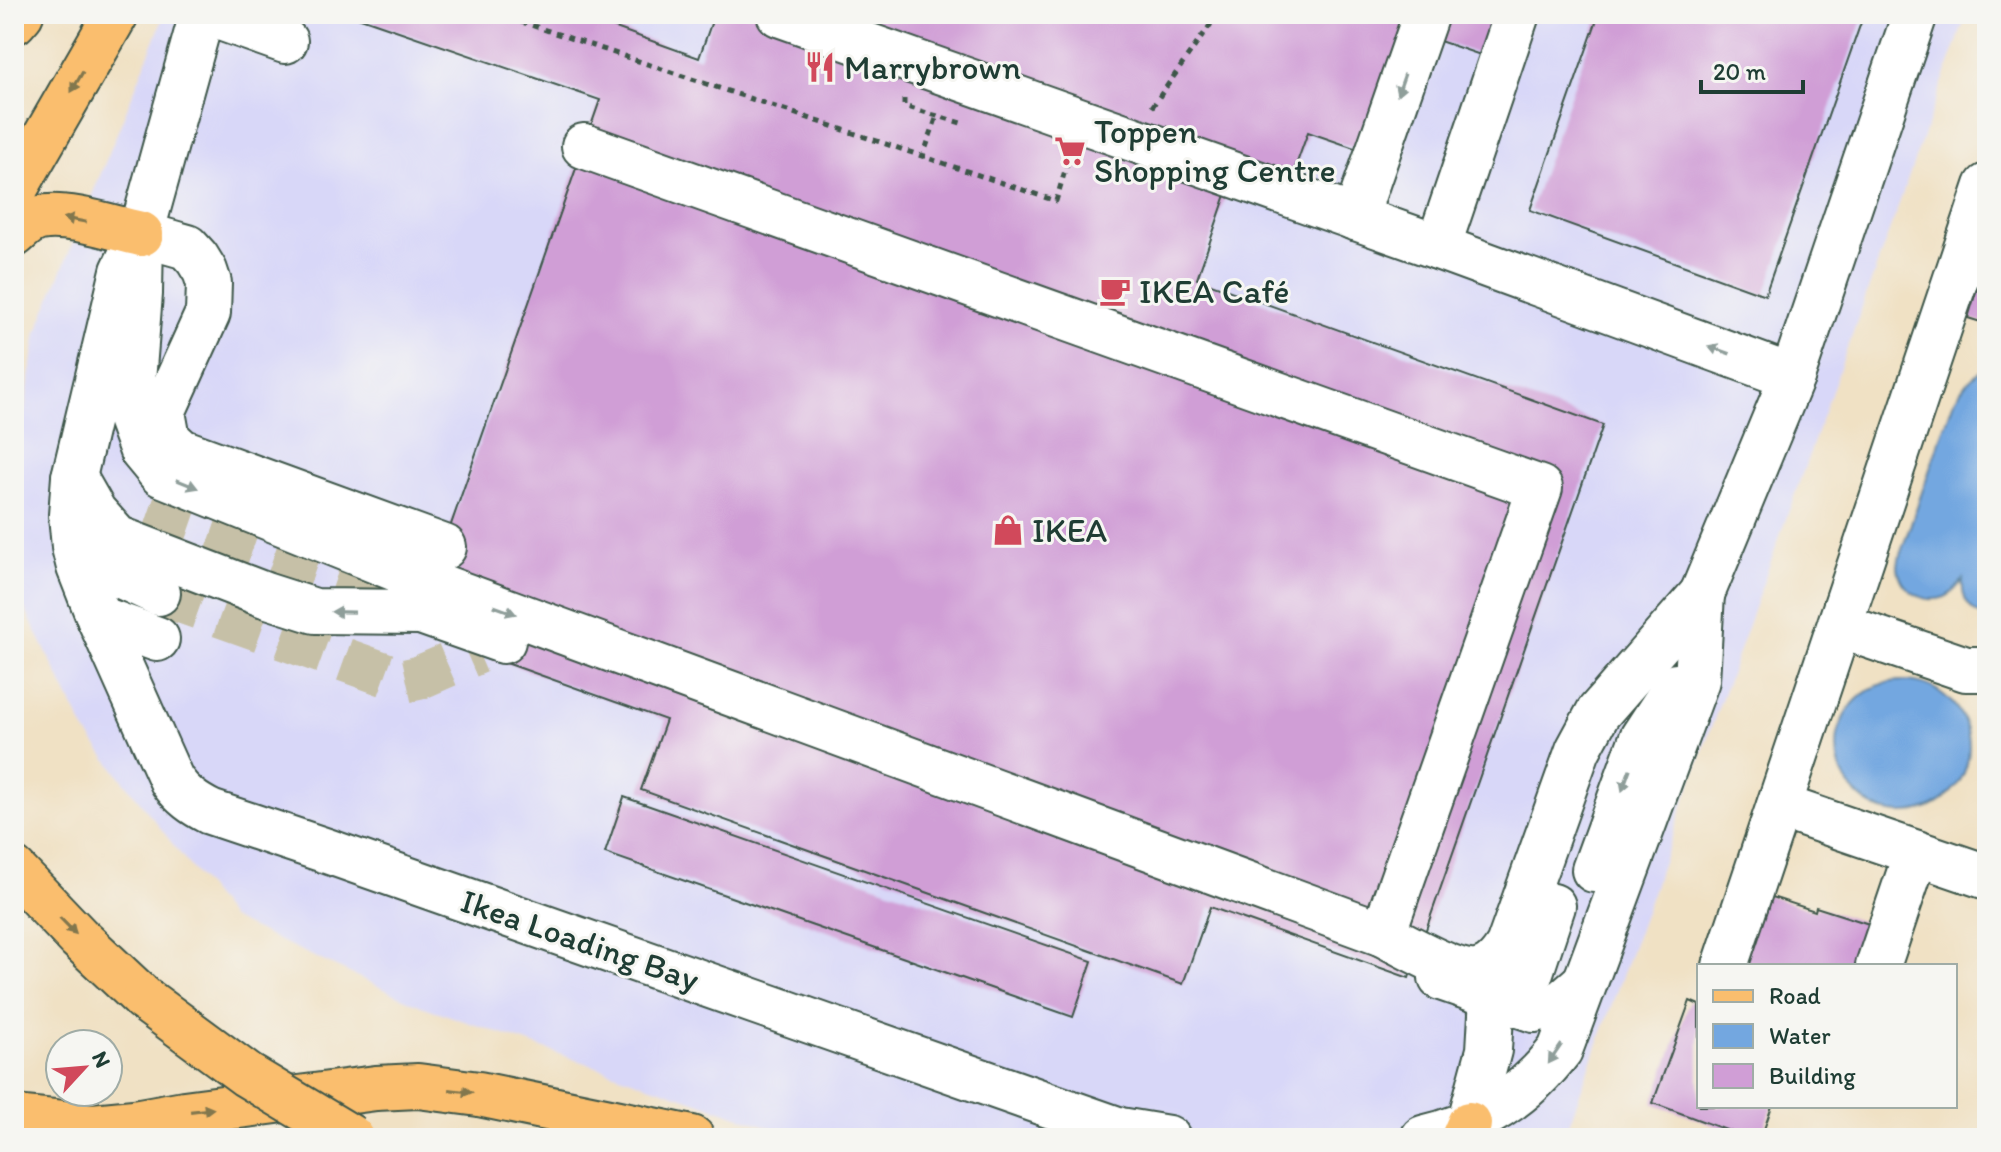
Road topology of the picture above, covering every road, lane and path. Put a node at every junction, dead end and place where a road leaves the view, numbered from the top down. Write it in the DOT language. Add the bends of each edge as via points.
graph roads {
  1 [pos="21,14"];
  2 [pos="116,14"];
  3 [pos="202,14"];
  4 [pos="209,14"];
  5 [pos="498,14"];
  6 [pos="779,14"];
  7 [pos="1218,14"];
  8 [pos="1426,14"];
  9 [pos="1517,14"];
  10 [pos="1915,14"];
  11 [pos="14,22"];
  12 [pos="285,41"];
  13 [pos="1150,111"];
  14 [pos="937,116"];
  15 [pos="584,146"];
  16 [pos="923,156"];
  17 [pos="1069,157"];
  18 [pos="1987,186"];
  19 [pos="14,191"];
  20 [pos="1355,218"];
  21 [pos="141,234"];
  22 [pos="14,235"];
  23 [pos="1978,242"];
  24 [pos="1438,247"];
  25 [pos="140,294"];
  26 [pos="1792,377"];
  27 [pos="222,440"];
  28 [pos="74,477"];
  29 [pos="383,496"];
  30 [pos="147,518"];
  31 [pos="72,531"];
  32 [pos="444,547"];
  33 [pos="158,593"];
  34 [pos="1702,594"];
  35 [pos="99,618"];
  36 [pos="1840,626"];
  37 [pos="157,639"];
  38 [pos="1987,669"];
  39 [pos="1779,806"];
  40 [pos="1916,853"];
  41 [pos="14,870"];
  42 [pos="1987,877"];
  43 [pos="1401,944"];
  44 [pos="1508,946"];
  45 [pos="1726,964"];
  46 [pos="1879,964"];
  47 [pos="1536,994"];
  48 [pos="14,1118"];
  49 [pos="1466,1131"];
  50 [pos="352,1138"];
  51 [pos="692,1138"];
  52 [pos="1168,1138"];
  53 [pos="1423,1138"];
  1 -- 11 [label="main road"];
  2 -- 19 [label="main road, one-way"];
  3 -- 21 [label="street"];
  4 -- 12 [label="street"];
  5 -- 16 [label="path"];
  6 -- 20 [label="street"];
  7 -- 13 [label="path"];
  8 -- 20 [label="street, one-way"];
  9 -- 24 [label="street"];
  10 -- 26 [label="street"];
  14 -- 16 [label="path"];
  15 -- 43 [label="street" via="1540,488"];
  16 -- 17 [label="path" via="1056,201"];
  18 -- 23 [label="street"];
  20 -- 24 [label="street"];
  21 -- 22 [label="main road, one-way" via="58,217 39,218"];
  21 -- 25 [label="street"];
  21 -- 28 [label="street, Ikea Loading Bay" via="123,271"];
  21 -- 32 [label="street" via="187,247 209,283 208,313 163,412 168,439 181,451 211,463"];
  23 -- 36 [label="street"];
  26 -- 24 [label="street, one-way"];
  25 -- 30 [label="street" via="102,467 127,509"];
  25 -- 43 [label="street, one-way" via="130,418 142,451 161,474 446,588"];
  26 -- 34 [label="street"];
  27 -- 29 [label="street"];
  28 -- 31 [label="street, Ikea Loading Bay"];
  47 -- 28 [label="street, one-way" via="1457,985 421,612 315,611 265,595 117,538"];
  31 -- 33 [label="street" via="106,569"];
  31 -- 35 [label="street, Ikea Loading Bay"];
  34 -- 44 [label="street" via="1598,713 1578,750"];
  47 -- 34 [label="street, one-way" via="1601,762"];
  34 -- 47 [label="street" via="1697,680"];
  35 -- 37 [label="street"];
  35 -- 52 [label="street, Ikea Loading Bay" via="172,781 193,804 1120,1130"];
  36 -- 38 [label="street" via="1966,669"];
  36 -- 39 [label="street"];
  39 -- 40 [label="street"];
  39 -- 45 [label="street"];
  40 -- 42 [label="street"];
  40 -- 46 [label="street"];
  41 -- 50 [label="main road, one-way, bridge" via="144,999 247,1075"];
  43 -- 44 [label="street" via="1459,972 1474,973 1501,959"];
  44 -- 47 [label="street"];
  47 -- 49 [label="street" via="1489,1050"];
  47 -- 49 [label="street, one-way" via="1560,1050 1524,1089"];
  48 -- 51 [label="main road, one-way" via="93,1126 418,1086"];
  49 -- 53 [label="street"];
}
